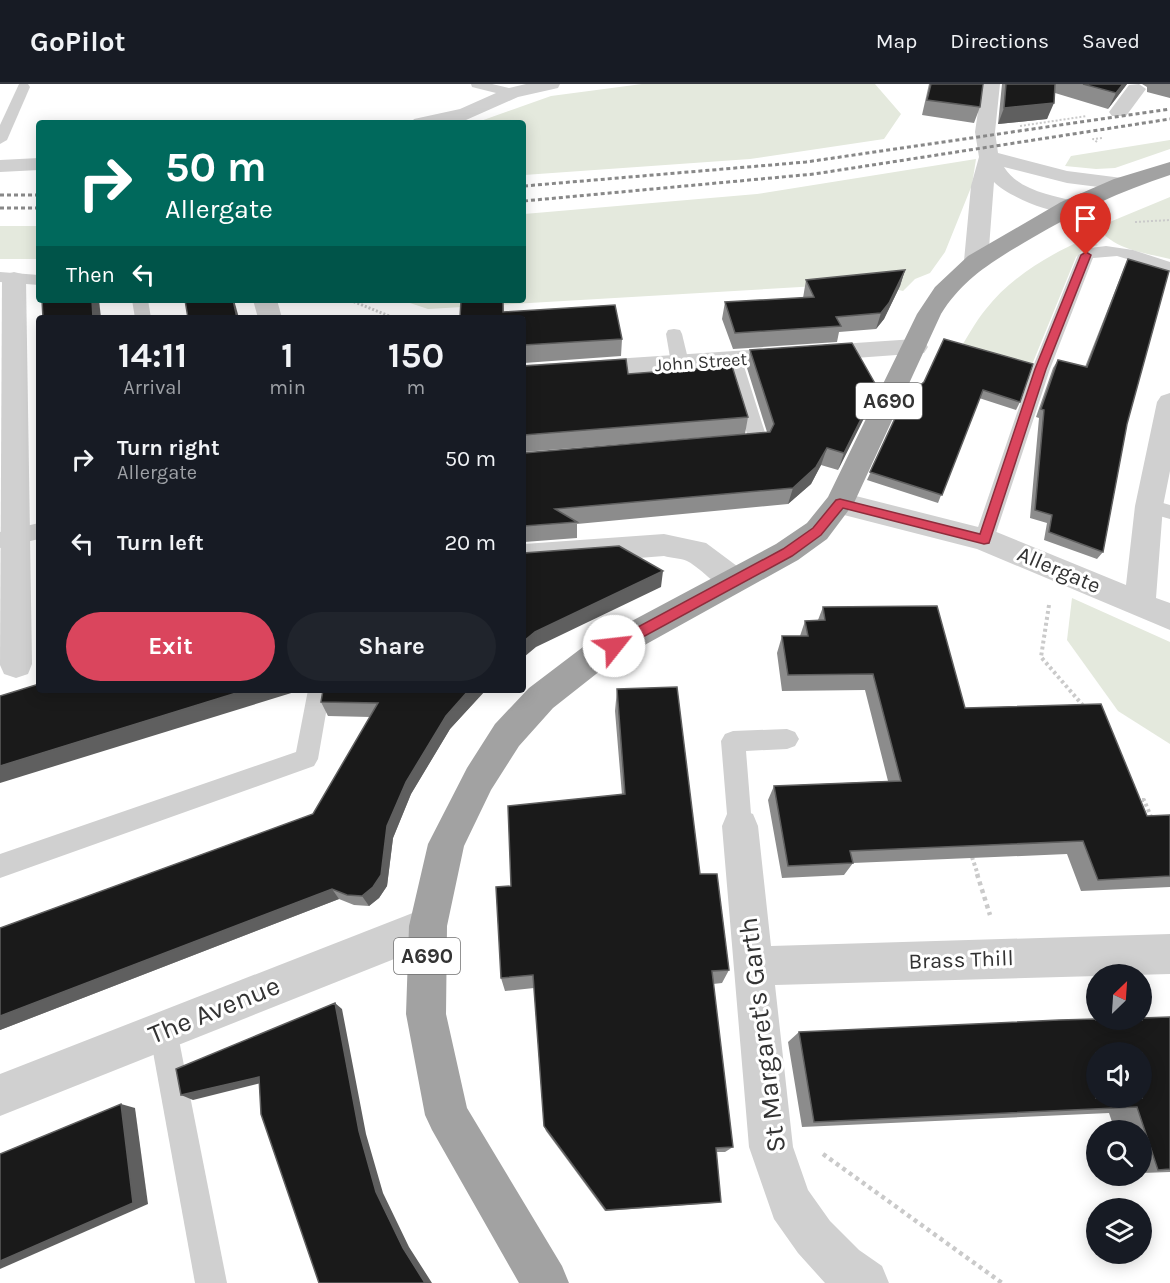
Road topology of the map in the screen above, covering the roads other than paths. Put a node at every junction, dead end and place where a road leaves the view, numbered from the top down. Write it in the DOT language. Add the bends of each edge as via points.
graph roads {
  1 [pos="477,84"];
  2 [pos="552,84"];
  3 [pos="991,84"];
  4 [pos="24,87"];
  5 [pos="1136,89"];
  6 [pos="512,93"];
  7 [pos="1119,112"];
  8 [pos="436,120"];
  9 [pos="0,140"];
  10 [pos="989,157"];
  11 [pos="36,164"];
  12 [pos="0,166"];
  13 [pos="1170,168"];
  14 [pos="1122,184"];
  15 [pos="1069,207"];
  16 [pos="976,261"];
  17 [pos="1170,267"];
  18 [pos="18,279"];
  19 [pos="674,333"];
  20 [pos="915,347"];
  21 [pos="733,360"];
  22 [pos="680,363"];
  23 [pos="526,374"];
  24 [pos="1168,415"];
  25 [pos="724,445"];
  26 [pos="840,503"];
  27 [pos="1160,509"];
  28 [pos="18,536"];
  29 [pos="984,539"];
  30 [pos="526,556"];
  31 [pos="734,580"];
  32 [pos="1140,604"];
  33 [pos="1170,617"];
  34 [pos="18,663"];
  35 [pos="318,693"];
  36 [pos="787,740"];
  37 [pos="740,826"];
  38 [pos="0,866"];
  39 [pos="428,926"];
  40 [pos="1170,954"];
  41 [pos="753,966"];
  42 [pos="163,1030"];
  43 [pos="0,1095"];
  44 [pos="846,1278"];
  45 [pos="211,1283"];
  46 [pos="545,1283"];
  1 -- 6 [label="lane"];
  2 -- 6 [label="street"];
  3 -- 10 [label="street" via="984,127"];
  4 -- 9 [label="lane"];
  5 -- 7 [label="street"];
  6 -- 8 [label="street" via="466,114"];
  10 -- 14 [label="street" via="1067,177"];
  10 -- 15 [label="street" via="998,176 1022,192"];
  10 -- 16 [label="street" via="982,186"];
  11 -- 12 [label="street"];
  13 -- 14 [label="highway, A690"];
  14 -- 15 [label="highway, A690"];
  15 -- 16 [label="highway, A690"];
  16 -- 20 [label="highway, A690" via="943,292"];
  17 -- 29 [label="lane" via="1111,250 1086,255 1041,369"];
  18 -- 28 [label="street"];
  19 -- 22 [label="lane"];
  20 -- 21 [label="street, John Street"];
  20 -- 26 [label="highway, A690"];
  21 -- 22 [label="street, John Street"];
  21 -- 25 [label="lane" via="759,442"];
  22 -- 23 [label="street, John Street"];
  24 -- 27 [label="street"];
  26 -- 29 [label="street, Allergate"];
  26 -- 31 [label="highway, A690" via="817,531"];
  27 -- 32 [label="street"];
  28 -- 34 [label="street"];
  29 -- 32 [label="street, Allergate"];
  30 -- 31 [label="street" via="664,545 695,551"];
  31 -- 39 [label="highway, A690" via="594,657 541,698 507,735 446,844"];
  32 -- 33 [label="street, Allergate"];
  35 -- 38 [label="lane" via="306,759"];
  36 -- 37 [label="lane" via="733,741"];
  37 -- 41 [label="street, St Margaret's Garth"];
  39 -- 42 [label="street, The Avenue"];
  39 -- 46 [label="highway, A690" via="426,1014 447,1115"];
  40 -- 41 [label="street, Brass Thill"];
  41 -- 44 [label="street, St Margaret's Garth" via="771,1147 790,1203"];
  42 -- 43 [label="street, The Avenue"];
  42 -- 45 [label="lane"];
}
